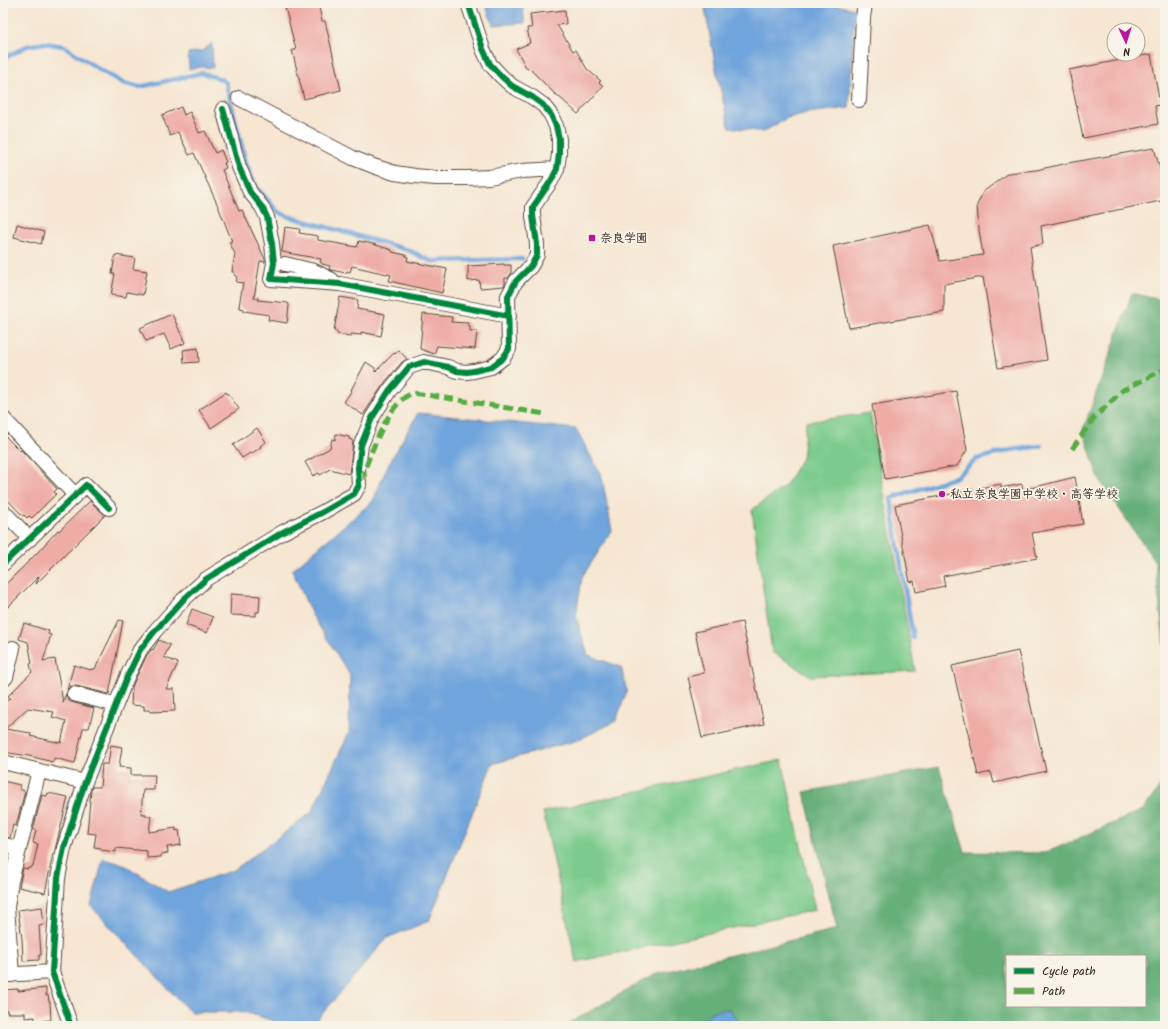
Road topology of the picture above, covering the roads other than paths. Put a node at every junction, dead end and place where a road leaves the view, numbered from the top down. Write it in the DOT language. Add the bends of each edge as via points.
graph roads {
  1 [pos="468,3"];
  2 [pos="865,3"];
  3 [pos="238,98"];
  4 [pos="859,100"];
  5 [pos="223,109"];
  6 [pos="557,169"];
  7 [pos="285,264"];
  8 [pos="340,284"];
  9 [pos="509,316"];
  10 [pos="3,418"];
  11 [pos="75,496"];
  12 [pos="109,508"];
  13 [pos="3,511"];
  14 [pos="30,539"];
  15 [pos="3,564"];
  16 [pos="13,648"];
  17 [pos="3,680"];
  18 [pos="74,694"];
  19 [pos="116,705"];
  20 [pos="3,762"];
  21 [pos="39,771"];
  22 [pos="85,782"];
  23 [pos="3,845"];
  24 [pos="19,848"];
  25 [pos="52,972"];
  26 [pos="7,975"];
  27 [pos="71,1026"];
  1 -- 6 [label="street" via="490,64 512,86 543,105 551,115 559,139"];
  2 -- 4 [label="street" via="862,18"];
  3 -- 6 [label="street" via="353,158 394,173 436,178 467,178"];
  5 -- 8 [label="street" via="239,167 250,192 267,217 274,263 272,279"];
  6 -- 9 [label="street" via="534,207 537,255 508,296"];
  7 -- 8 [label="street" via="314,272"];
  8 -- 9 [label="street"];
  9 -- 19 [label="street" via="509,350 491,367 467,372 424,362 408,367 372,418 361,445 359,486 354,494 283,532 206,579 183,600 140,650"];
  10 -- 11 [label="street"];
  11 -- 12 [label="street" via="86,485"];
  11 -- 14 [label="street"];
  13 -- 14 [label="street"];
  14 -- 15 [label="street"];
  16 -- 17 [label="street"];
  18 -- 19 [label="street"];
  19 -- 22 [label="street"];
  20 -- 21 [label="street"];
  21 -- 22 [label="street"];
  21 -- 24 [label="street"];
  22 -- 25 [label="street" via="64,848 58,878"];
  23 -- 24 [label="street"];
  24 -- 26 [label="street" via="6,907"];
  25 -- 26 [label="street"];
  25 -- 27 [label="street"];
}
